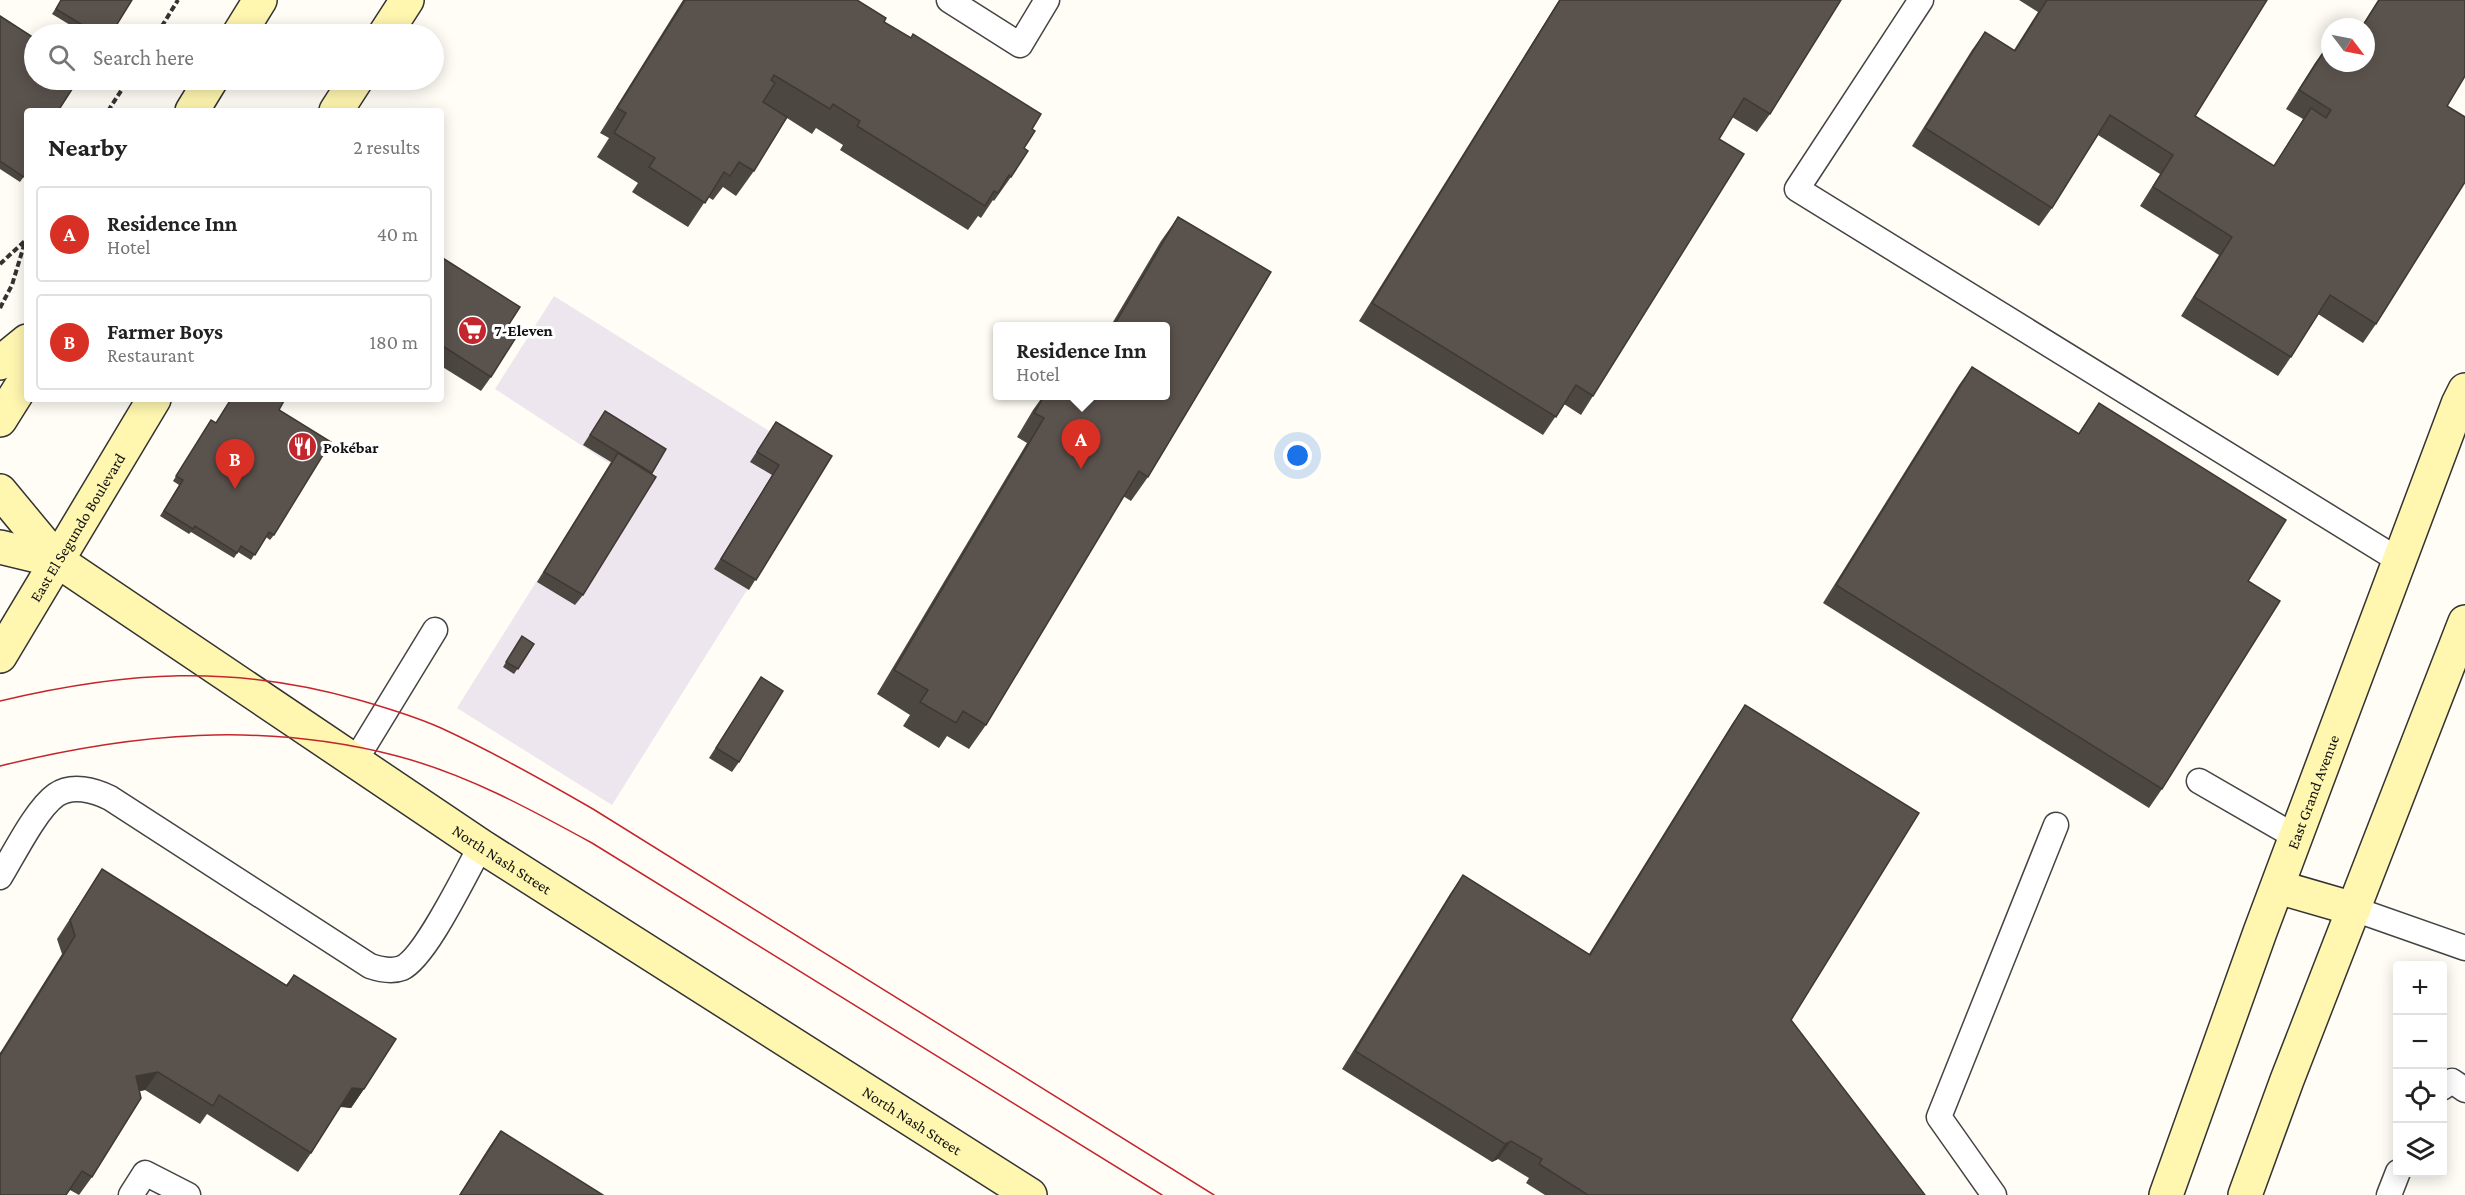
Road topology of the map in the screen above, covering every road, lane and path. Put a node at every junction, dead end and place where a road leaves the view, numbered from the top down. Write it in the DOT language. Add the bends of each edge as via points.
graph roads {
  1 [pos="178,0"];
  2 [pos="260,0"];
  3 [pos="407,0"];
  4 [pos="949,0"];
  5 [pos="1047,0"];
  6 [pos="1921,0"];
  7 [pos="162,24"];
  8 [pos="245,24"];
  9 [pos="391,24"];
  10 [pos="122,90"];
  11 [pos="205,90"];
  12 [pos="350,90"];
  13 [pos="110,108"];
  14 [pos="194,108"];
  15 [pos="338,108"];
  16 [pos="24,242"];
  17 [pos="24,246"];
  18 [pos="0,264"];
  19 [pos="0,308"];
  20 [pos="24,343"];
  21 [pos="0,363"];
  22 [pos="24,382"];
  23 [pos="2465,390"];
  24 [pos="152,402"];
  25 [pos="0,420"];
  26 [pos="0,491"];
  27 [pos="0,548"];
  28 [pos="57,561"];
  29 [pos="2400,561"];
  30 [pos="2465,622"];
  31 [pos="435,630"];
  32 [pos="0,656"];
  33 [pos="355,761"];
  34 [pos="2199,781"];
  35 [pos="2056,825"];
  36 [pos="2296,837"];
  37 [pos="481,846"];
  38 [pos="0,877"];
  39 [pos="2278,887"];
  40 [pos="2354,909"];
  41 [pos="2465,948"];
  42 [pos="2447,1084"];
  43 [pos="2465,1090"];
  44 [pos="2396,1177"];
  45 [pos="131,1195"];
  46 [pos="188,1195"];
  47 [pos="1030,1195"];
  48 [pos="1994,1195"];
  49 [pos="2166,1195"];
  50 [pos="2245,1195"];
  51 [pos="2389,1195"];
  1 -- 7 [label="path"];
  2 -- 8 [label="street"];
  3 -- 9 [label="street"];
  4 -- 5 [label="lane" via="1020,45"];
  6 -- 29 [label="lane" via="1797,189"];
  10 -- 13 [label="path"];
  11 -- 14 [label="street"];
  12 -- 15 [label="street"];
  16 -- 18 [label="path"];
  17 -- 19 [label="path"];
  20 -- 21 [label="street"];
  22 -- 25 [label="street"];
  23 -- 29 [label="street, East Grand Avenue"];
  24 -- 28 [label="street, East El Segundo Boulevard"];
  26 -- 28 [label="street, North Nash Street"];
  27 -- 28 [label="street"];
  28 -- 32 [label="street, East El Segundo Boulevard"];
  28 -- 33 [label="street, North Nash Street"];
  29 -- 36 [label="street, East Grand Avenue"];
  30 -- 40 [label="street"];
  31 -- 33 [label="lane"];
  33 -- 37 [label="street, North Nash Street"];
  34 -- 36 [label="lane"];
  35 -- 48 [label="lane" via="1939,1117"];
  36 -- 39 [label="street, East Grand Avenue"];
  37 -- 38 [label="lane" via="418,954 402,968 384,970 370,966 93,790 57,794 42,809"];
  37 -- 47 [label="street, North Nash Street"];
  39 -- 40 [label="street"];
  39 -- 49 [label="street, East Grand Avenue"];
  40 -- 41 [label="lane"];
  40 -- 50 [label="street"];
  42 -- 43 [label="lane" via="2452,1081"];
  44 -- 51 [label="lane"];
  45 -- 46 [label="lane" via="145,1173"];
}
